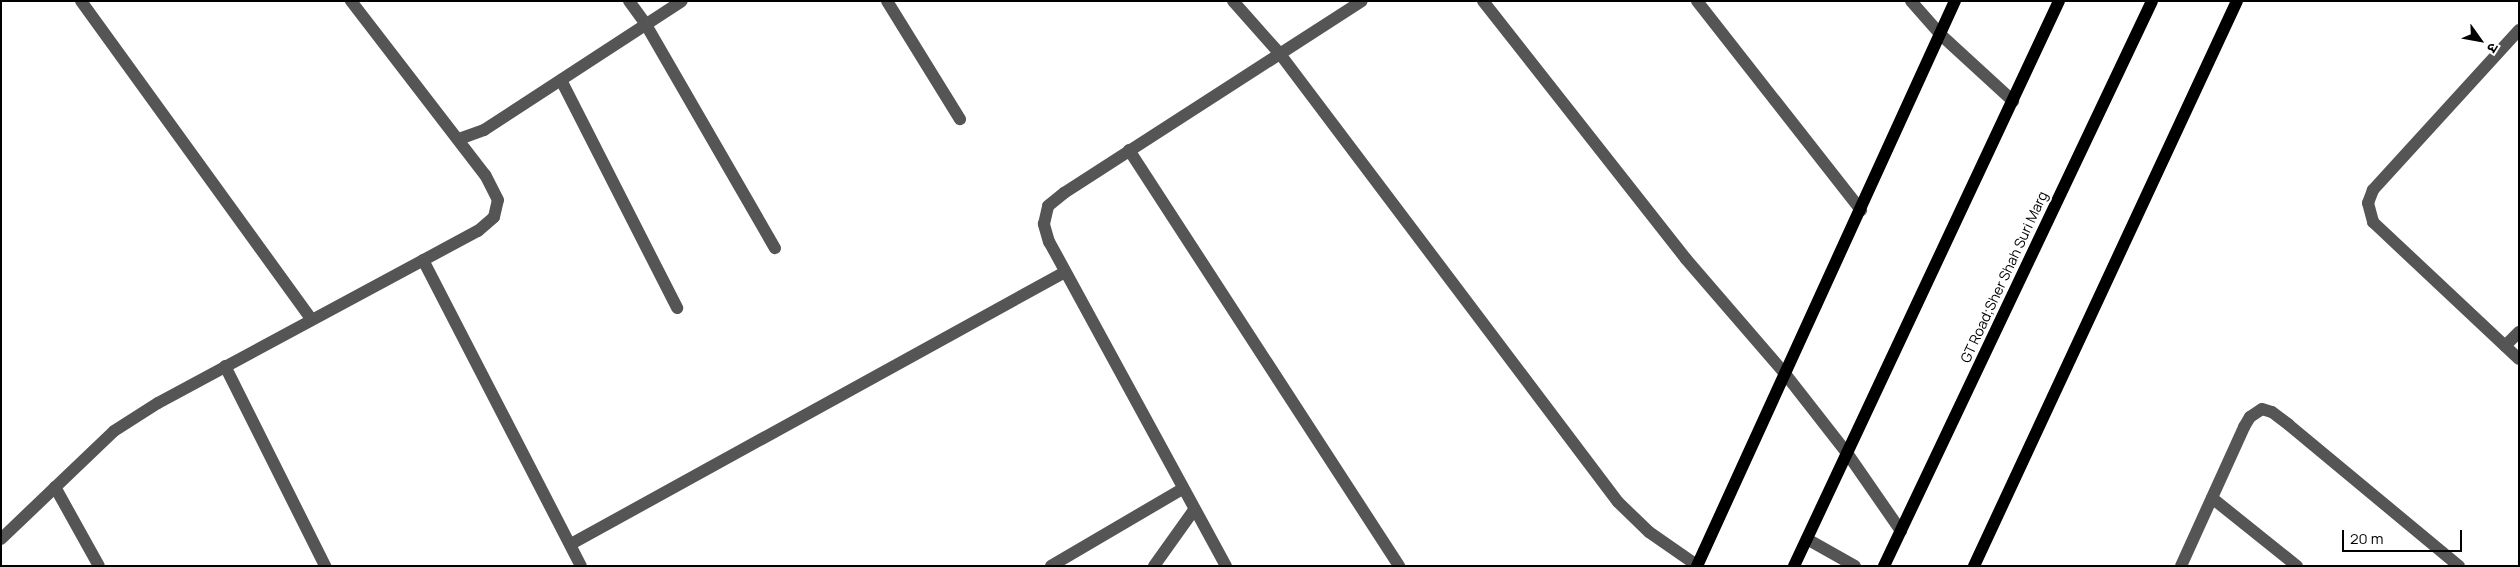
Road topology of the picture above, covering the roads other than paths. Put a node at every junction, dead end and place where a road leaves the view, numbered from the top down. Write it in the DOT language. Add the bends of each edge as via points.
graph roads {
  1 [pos="82,1"];
  2 [pos="351,1"];
  3 [pos="629,1"];
  4 [pos="682,1"];
  5 [pos="887,1"];
  6 [pos="1233,1"];
  7 [pos="1362,1"];
  8 [pos="1483,1"];
  9 [pos="1697,1"];
  10 [pos="1911,1"];
  11 [pos="1955,1"];
  12 [pos="2060,1"];
  13 [pos="2152,1"];
  14 [pos="2236,1"];
  15 [pos="645,23"];
  16 [pos="2519,30"];
  17 [pos="1941,35"];
  18 [pos="1280,54"];
  19 [pos="561,80"];
  20 [pos="2013,101"];
  21 [pos="960,119"];
  22 [pos="459,139"];
  23 [pos="1129,150"];
  24 [pos="1861,210"];
  25 [pos="775,248"];
  26 [pos="423,260"];
  27 [pos="1065,272"];
  28 [pos="677,308"];
  29 [pos="311,319"];
  30 [pos="2519,332"];
  31 [pos="2505,346"];
  32 [pos="2519,359"];
  33 [pos="225,366"];
  34 [pos="1786,375"];
  35 [pos="1847,453"];
  36 [pos="55,487"];
  37 [pos="1182,489"];
  38 [pos="2212,498"];
  39 [pos="1194,510"];
  40 [pos="1901,531"];
  41 [pos="1,539"];
  42 [pos="1807,539"];
  43 [pos="571,544"];
  44 [pos="99,566"];
  45 [pos="324,566"];
  46 [pos="581,566"];
  47 [pos="1051,566"];
  48 [pos="1154,566"];
  49 [pos="1226,566"];
  50 [pos="1399,566"];
  51 [pos="1698,566"];
  52 [pos="1794,566"];
  53 [pos="1855,566"];
  54 [pos="1884,566"];
  55 [pos="1974,566"];
  56 [pos="2181,566"];
  57 [pos="2297,566"];
  58 [pos="2460,566"];
  1 -- 29 [label="street"];
  2 -- 22 [label="street"];
  3 -- 15 [label="street"];
  4 -- 15 [label="street"];
  5 -- 21 [label="street"];
  6 -- 18 [label="street"];
  7 -- 18 [label="street"];
  8 -- 34 [label="street" via="1686,259"];
  9 -- 24 [label="street"];
  10 -- 17 [label="street"];
  11 -- 17 [label="main road"];
  12 -- 20 [label="main road"];
  13 -- 40 [label="main road, GT Road;Sher Shah Suri Marg"];
  14 -- 55 [label="main road"];
  15 -- 19 [label="street"];
  15 -- 25 [label="street"];
  16 -- 31 [label="street" via="2373,190 2368,203 2373,222"];
  17 -- 20 [label="street"];
  17 -- 24 [label="main road"];
  18 -- 23 [label="street"];
  18 -- 51 [label="street" via="1618,502 1649,532"];
  19 -- 22 [label="street" via="484,130"];
  19 -- 28 [label="street"];
  20 -- 35 [label="main road"];
  22 -- 26 [label="street" via="485,175 498,200 497,210 478,231"];
  23 -- 27 [label="street" via="1048,206 1044,224 1049,242"];
  23 -- 50 [label="street"];
  24 -- 34 [label="main road"];
  26 -- 29 [label="street"];
  26 -- 43 [label="street"];
  27 -- 37 [label="street"];
  27 -- 43 [label="street"];
  29 -- 33 [label="street"];
  30 -- 31 [label="street"];
  31 -- 32 [label="street"];
  33 -- 36 [label="street" via="114,431"];
  33 -- 45 [label="street"];
  34 -- 35 [label="street"];
  34 -- 51 [label="main road"];
  35 -- 40 [label="street"];
  35 -- 42 [label="main road"];
  36 -- 41 [label="street"];
  36 -- 44 [label="street"];
  37 -- 39 [label="street"];
  37 -- 47 [label="street"];
  38 -- 56 [label="street"];
  38 -- 57 [label="street"];
  38 -- 58 [label="street" via="2250,417 2262,409 2272,412"];
  39 -- 48 [label="street"];
  39 -- 49 [label="street"];
  40 -- 54 [label="main road, GT Road;Sher Shah Suri Marg"];
  42 -- 52 [label="main road"];
  42 -- 53 [label="street"];
  43 -- 46 [label="street"];
}
